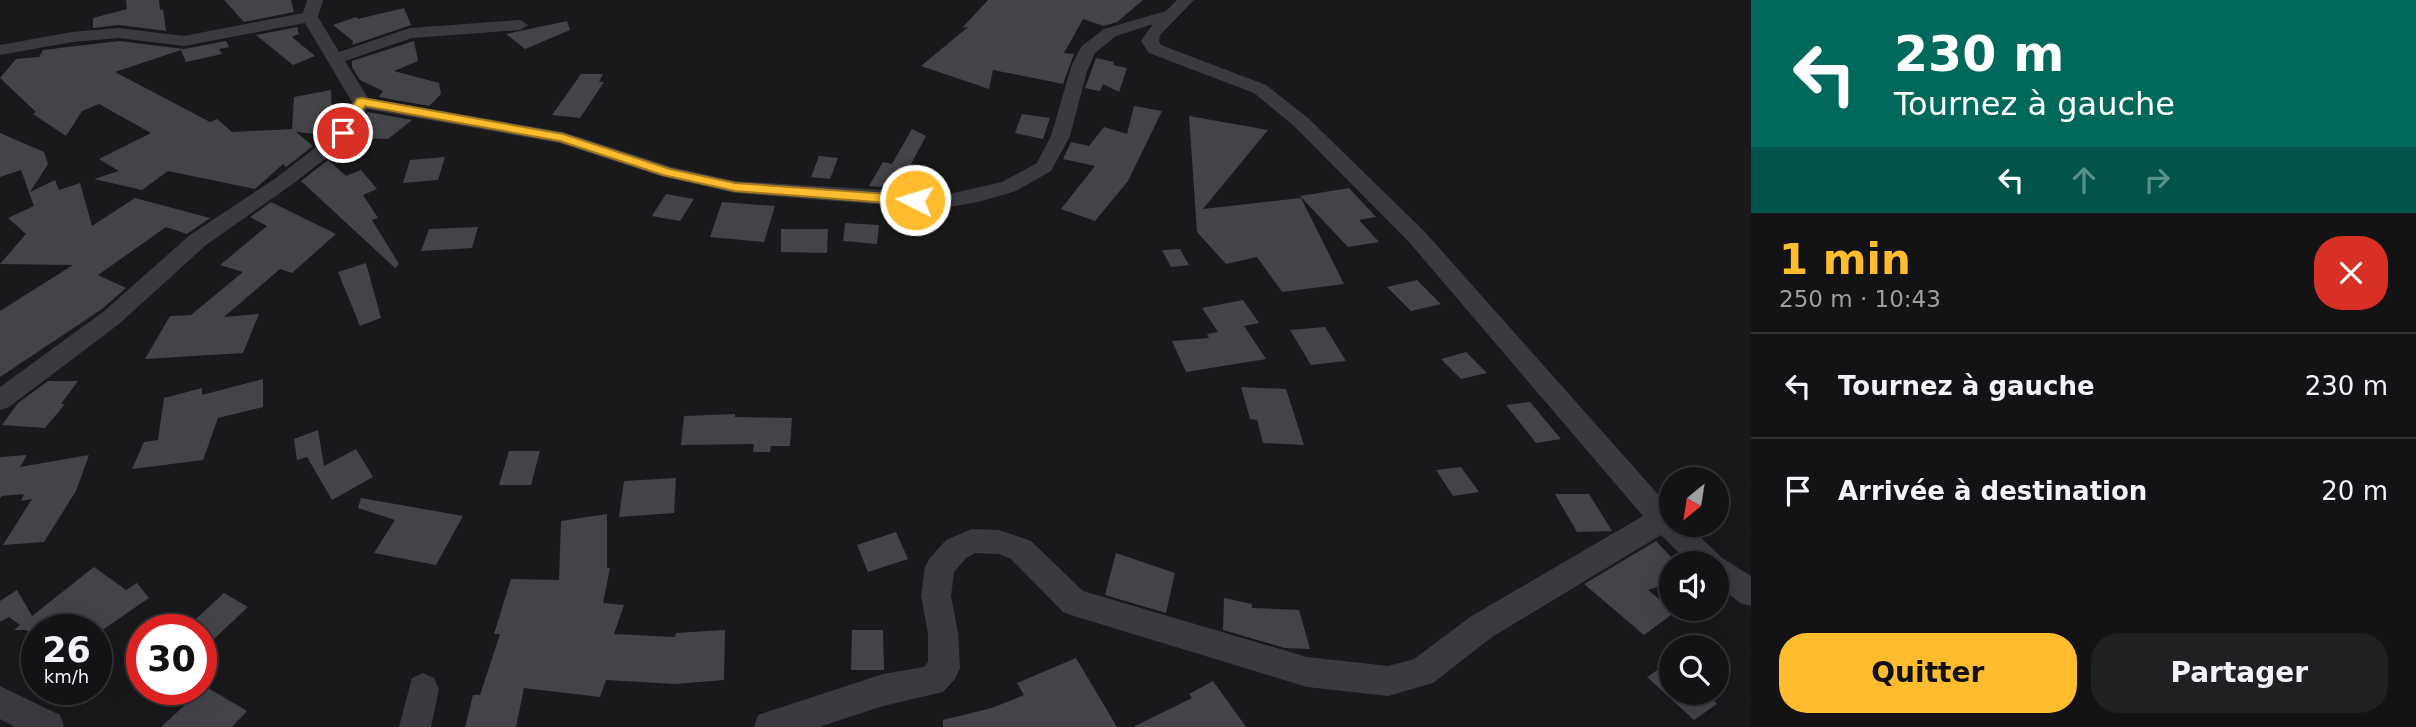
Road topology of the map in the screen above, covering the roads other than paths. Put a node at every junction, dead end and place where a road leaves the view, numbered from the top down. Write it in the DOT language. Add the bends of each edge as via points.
graph roads {
  1 [pos="1186,0"];
  2 [pos="312,8"];
  3 [pos="1168,15"];
  4 [pos="520,25"];
  5 [pos="0,50"];
  6 [pos="335,59"];
  7 [pos="362,102"];
  8 [pos="1,398"];
  9 [pos="1659,516"];
  10 [pos="1659,521"];
  11 [pos="1681,537"];
  12 [pos="1696,551"];
  13 [pos="1729,577"];
  14 [pos="1751,593"];
  15 [pos="424,689"];
  16 [pos="0,702"];
  17 [pos="48,727"];
  18 [pos="415,727"];
  19 [pos="770,727"];
  1 -- 3 [label="street"];
  2 -- 5 [label="street" via="184,41 119,33"];
  2 -- 6 [label="street"];
  3 -- 7 [label="street" via="1111,31 1087,51 1065,125 1044,167 1009,186 962,200 735,187 667,172 563,138"];
  3 -- 9 [label="street" via="1152,34 1155,48 1260,89 1301,122 1417,237"];
  4 -- 6 [label="street" via="410,33"];
  6 -- 7 [label="street"];
  7 -- 8 [label="street" via="343,133 327,148 198,240 111,318"];
  10 -- 19 [label="street" via="1481,627 1422,672 1388,681 1307,672 1074,602 1021,550 999,542 972,541 956,549 940,567 936,596 944,668 932,681 883,690"];
  11 -- 12 [label="street"];
  13 -- 14 [label="street"];
  15 -- 18 [label="street"];
  16 -- 17 [label="street"];
}
